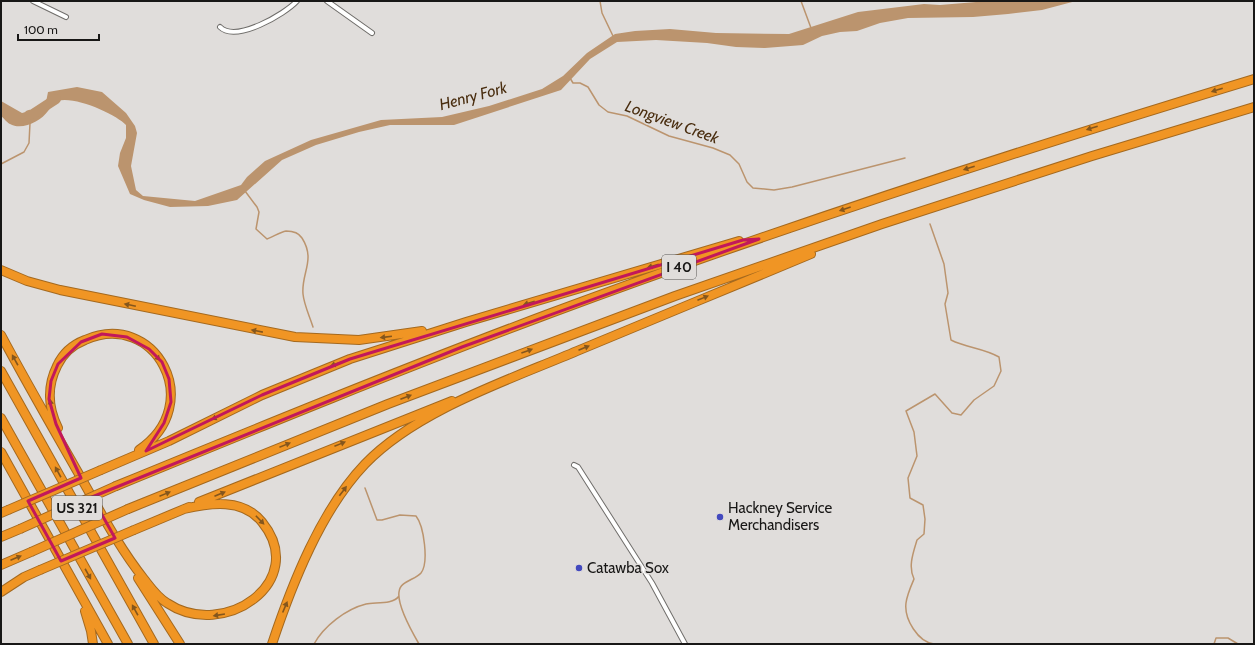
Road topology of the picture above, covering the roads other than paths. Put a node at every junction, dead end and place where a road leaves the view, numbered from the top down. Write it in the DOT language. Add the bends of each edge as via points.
graph roads {
  1 [pos="33,1"];
  2 [pos="297,1"];
  3 [pos="327,1"];
  4 [pos="66,17"];
  5 [pos="220,27"];
  6 [pos="372,33"];
  7 [pos="1254,79"];
  8 [pos="1254,107"];
  9 [pos="940,207"];
  10 [pos="759,239"];
  11 [pos="1,270"];
  12 [pos="466,322"];
  13 [pos="1,335"];
  14 [pos="1,371"];
  15 [pos="492,386"];
  16 [pos="1,418"];
  17 [pos="1,452"];
  18 [pos="124,460"];
  19 [pos="1,461"];
  20 [pos="574,465"];
  21 [pos="75,467"];
  22 [pos="16,481"];
  23 [pos="184,509"];
  24 [pos="4,512"];
  25 [pos="1,537"];
  26 [pos="125,552"];
  27 [pos="1,565"];
  28 [pos="24,577"];
  29 [pos="72,581"];
  30 [pos="1,587"];
  31 [pos="1,592"];
  32 [pos="93,644"];
  33 [pos="108,644"];
  34 [pos="128,644"];
  35 [pos="154,644"];
  36 [pos="180,644"];
  37 [pos="272,644"];
  38 [pos="685,644"];
  1 -- 4 [label="street"];
  2 -- 5 [label="street" via="283,14 262,24 234,32"];
  3 -- 6 [label="street"];
  7 -- 10 [label="highway, I 40, one-way" via="919,184"];
  8 -- 9 [label="highway, I 40" via="1092,156"];
  15 -- 9 [label="highway, one-way" via="815,252"];
  27 -- 9 [label="highway, I 40, one-way, bridge" via="128,509 519,354 675,296 882,224"];
  10 -- 12 [label="highway, one-way" via="743,240"];
  10 -- 25 [label="highway, I 40, bridge" via="462,347 116,486"];
  12 -- 11 [label="highway, one-way" via="368,339 295,337 60,290 27,281"];
  12 -- 18 [label="highway, one-way" via="328,367"];
  21 -- 13 [label="highway, one-way"];
  35 -- 14 [label="highway, US 321, one-way"];
  23 -- 15 [label="highway, one-way" via="333,447"];
  37 -- 15 [label="highway, one-way" via="318,532 333,504 358,472 410,428"];
  16 -- 34 [label="highway, US 321, one-way"];
  17 -- 22 [label="highway"];
  21 -- 18 [label="highway, one-way" via="53,417 51,381 66,353 81,342 102,334 127,337 144,345 162,362 171,385 171,402 164,423 148,444"];
  18 -- 24 [label="highway, bridge"];
  19 -- 22 [label="highway"];
  20 -- 38 [label="street" via="578,467 652,582"];
  21 -- 26 [label="highway"];
  22 -- 29 [label="highway"];
  23 -- 26 [label="highway, one-way" via="207,504 231,504 248,510 266,526 274,546 275,562 267,585 252,601 218,616 201,616 181,611 158,596"];
  23 -- 28 [label="highway, bridge"];
  26 -- 36 [label="highway" via="135,574"];
  28 -- 30 [label="highway"];
  28 -- 31 [label="highway"];
  29 -- 32 [label="highway" via="89,621"];
  29 -- 33 [label="highway"];
}
